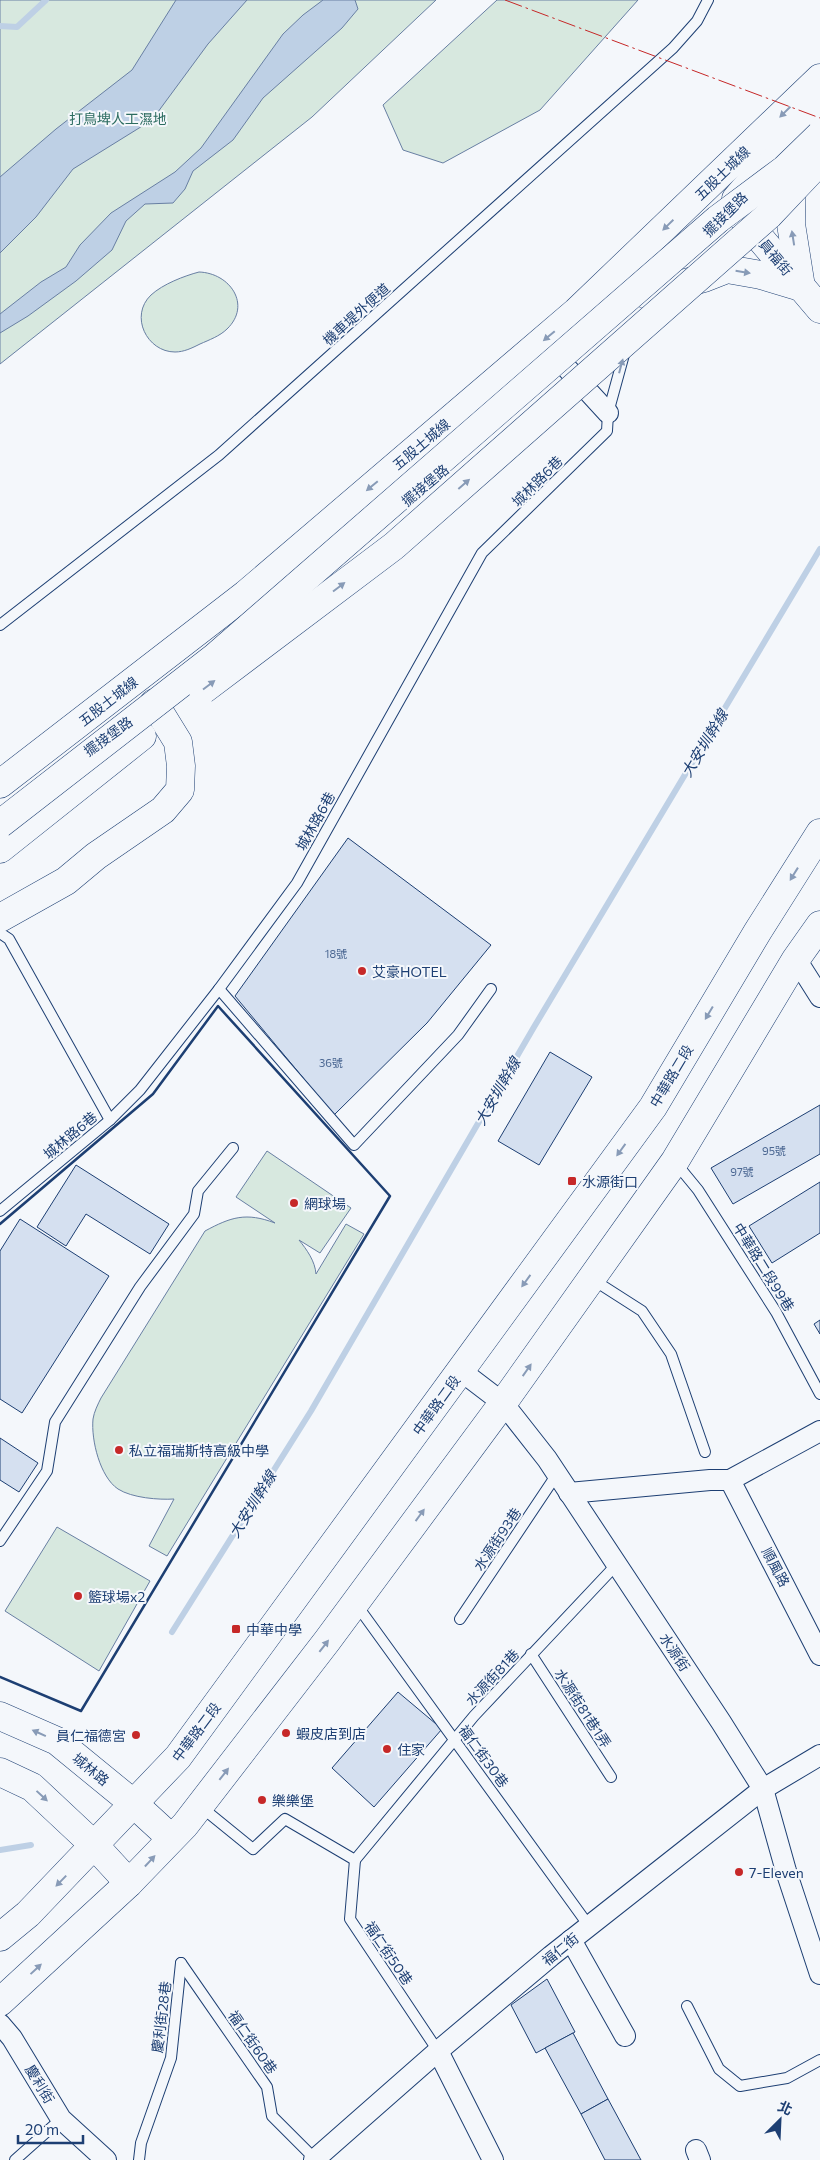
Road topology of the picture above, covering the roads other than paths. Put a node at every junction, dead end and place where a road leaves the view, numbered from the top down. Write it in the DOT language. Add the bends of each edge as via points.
graph roads {
  1 [pos="708,0"];
  2 [pos="820,78"];
  3 [pos="820,109"];
  4 [pos="820,120"];
  5 [pos="810,138"];
  6 [pos="820,161"];
  7 [pos="725,213"];
  8 [pos="801,287"];
  9 [pos="644,298"];
  10 [pos="820,309"];
  11 [pos="636,321"];
  12 [pos="564,365"];
  13 [pos="608,413"];
  14 [pos="0,625"];
  15 [pos="154,703"];
  16 [pos="142,736"];
  17 [pos="0,784"];
  18 [pos="0,814"];
  19 [pos="0,824"];
  20 [pos="0,833"];
  21 [pos="820,833"];
  22 [pos="0,849"];
  23 [pos="96,856"];
  24 [pos="0,900"];
  25 [pos="0,918"];
  26 [pos="820,925"];
  27 [pos="0,933"];
  28 [pos="796,959"];
  29 [pos="219,989"];
  30 [pos="491,989"];
  31 [pos="820,997"];
  32 [pos="110,1120"];
  33 [pos="233,1148"];
  34 [pos="674,1161"];
  35 [pos="0,1211"];
  36 [pos="592,1279"];
  37 [pos="461,1371"];
  38 [pos="820,1394"];
  39 [pos="503,1403"];
  40 [pos="820,1431"];
  41 [pos="705,1452"];
  42 [pos="556,1474"];
  43 [pos="730,1480"];
  44 [pos="569,1493"];
  45 [pos="0,1542"];
  46 [pos="617,1564"];
  47 [pos="355,1603"];
  48 [pos="460,1618"];
  49 [pos="532,1654"];
  50 [pos="820,1655"];
  51 [pos="0,1716"];
  52 [pos="455,1739"];
  53 [pos="820,1755"];
  54 [pos="0,1772"];
  55 [pos="611,1777"];
  56 [pos="763,1789"];
  57 [pos="134,1804"];
  58 [pos="200,1806"];
  59 [pos="170,1838"];
  60 [pos="95,1846"];
  61 [pos="355,1860"];
  62 [pos="129,1883"];
  63 [pos="589,1926"];
  64 [pos="0,1937"];
  65 [pos="571,1940"];
  66 [pos="181,1963"];
  67 [pos="820,1974"];
  68 [pos="0,2002"];
  69 [pos="687,2006"];
  70 [pos="0,2024"];
  71 [pos="625,2036"];
  72 [pos="438,2051"];
  73 [pos="820,2060"];
  74 [pos="61,2119"];
  75 [pos="15,2160"];
  76 [pos="106,2160"];
  77 [pos="139,2160"];
  78 [pos="316,2160"];
  79 [pos="493,2160"];
  1 -- 14 [label="lane, 機車堤外便道" via="697,21 673,48 219,456"];
  2 -- 17 [label="main road, 五股土城線, one-way" via="576,312 246,594"];
  3 -- 7 [label="main road, bridge" via="771,158"];
  4 -- 5 [label="main road"];
  5 -- 7 [label="main road, bridge" via="784,170"];
  8 -- 5 [label="main road, one-way" via="791,224 792,170"];
  16 -- 6 [label="main road, one-way, bridge" via="394,546 769,215"];
  7 -- 8 [label="main road, 員福街"];
  7 -- 9 [label="main road, 擺接堡路"];
  7 -- 19 [label="main road, bridge" via="216,657"];
  9 -- 8 [label="main road, one-way" via="727,269 761,274"];
  8 -- 10 [label="main road, 員福街"];
  9 -- 12 [label="main road, 擺接堡路"];
  13 -- 11 [label="lane, 城林路6巷, one-way"];
  12 -- 13 [label="street"];
  12 -- 15 [label="main road, 擺接堡路" via="334,562"];
  13 -- 29 [label="lane, 城林路6巷" via="607,431 482,553 297,883"];
  15 -- 18 [label="main road, 擺接堡路"];
  15 -- 23 [label="main road" via="178,742 182,766 180,790 163,810"];
  16 -- 20 [label="main road"];
  16 -- 22 [label="main road"];
  21 -- 37 [label="main road, 中華路二段, one-way" via="652,1106"];
  23 -- 24 [label="main road" via="56,869"];
  23 -- 25 [label="main road" via="66,881"];
  26 -- 28 [label="main road"];
  27 -- 32 [label="lane" via="9,940"];
  28 -- 31 [label="street"];
  28 -- 34 [label="main road"];
  29 -- 30 [label="lane" via="354,1145 458,1035"];
  29 -- 32 [label="lane, 城林路6巷" via="140,1090"];
  32 -- 35 [label="lane, 城林路6巷"];
  33 -- 45 [label="lane" via="198,1191 194,1214 140,1287 55,1422 46,1471"];
  34 -- 36 [label="main road"];
  34 -- 38 [label="lane, 中華路二段99巷" via="698,1190 776,1312"];
  39 -- 36 [label="main road, one-way"];
  36 -- 41 [label="lane" via="642,1311 672,1354"];
  37 -- 39 [label="street, 水源街"];
  37 -- 57 [label="main road, 中華路二段" via="178,1757"];
  39 -- 42 [label="street, 水源街"];
  47 -- 39 [label="main road, one-way"];
  40 -- 43 [label="street"];
  42 -- 44 [label="street, 水源街"];
  42 -- 48 [label="lane, 水源街93巷"];
  43 -- 44 [label="street"];
  43 -- 50 [label="street, 順風路"];
  44 -- 46 [label="street, 水源街"];
  46 -- 49 [label="lane, 水源街81巷"];
  46 -- 56 [label="street, 水源街"];
  47 -- 52 [label="lane, 福仁街30巷"];
  58 -- 47 [label="main road, one-way"];
  49 -- 52 [label="lane, 水源街81巷"];
  49 -- 55 [label="lane, 水源街81巷1弄"];
  57 -- 51 [label="main road, 城林路, one-way" via="57,1741"];
  52 -- 61 [label="lane, 水源街81巷"];
  52 -- 63 [label="lane, 福仁街30巷"];
  53 -- 56 [label="street, 福仁街"];
  54 -- 60 [label="main road, one-way" via="32,1786"];
  56 -- 63 [label="street, 福仁街"];
  56 -- 67 [label="street, 水源街"];
  57 -- 59 [label="main road, 城林路"];
  57 -- 60 [label="main road, 中華路二段"];
  58 -- 59 [label="main road"];
  58 -- 61 [label="lane" via="253,1849 285,1819"];
  62 -- 59 [label="main road, one-way"];
  60 -- 62 [label="main road"];
  60 -- 64 [label="main road, 中華路二段, one-way" via="28,1914"];
  61 -- 72 [label="lane, 福仁街50巷" via="350,1919"];
  68 -- 62 [label="main road, one-way"];
  63 -- 65 [label="street, 福仁街"];
  65 -- 71 [label="street"];
  65 -- 72 [label="street, 福仁街"];
  66 -- 77 [label="lane, 慶利街28巷" via="171,2058 141,2142"];
  66 -- 78 [label="lane, 福仁街60巷" via="268,2087 272,2116"];
  69 -- 73 [label="lane" via="719,2069 740,2086 787,2078"];
  70 -- 74 [label="street, 慶利街" via="12,2038"];
  72 -- 78 [label="street, 福仁街"];
  72 -- 79 [label="street"];
  74 -- 75 [label="lane"];
  74 -- 76 [label="street, 慶利街"];
}
